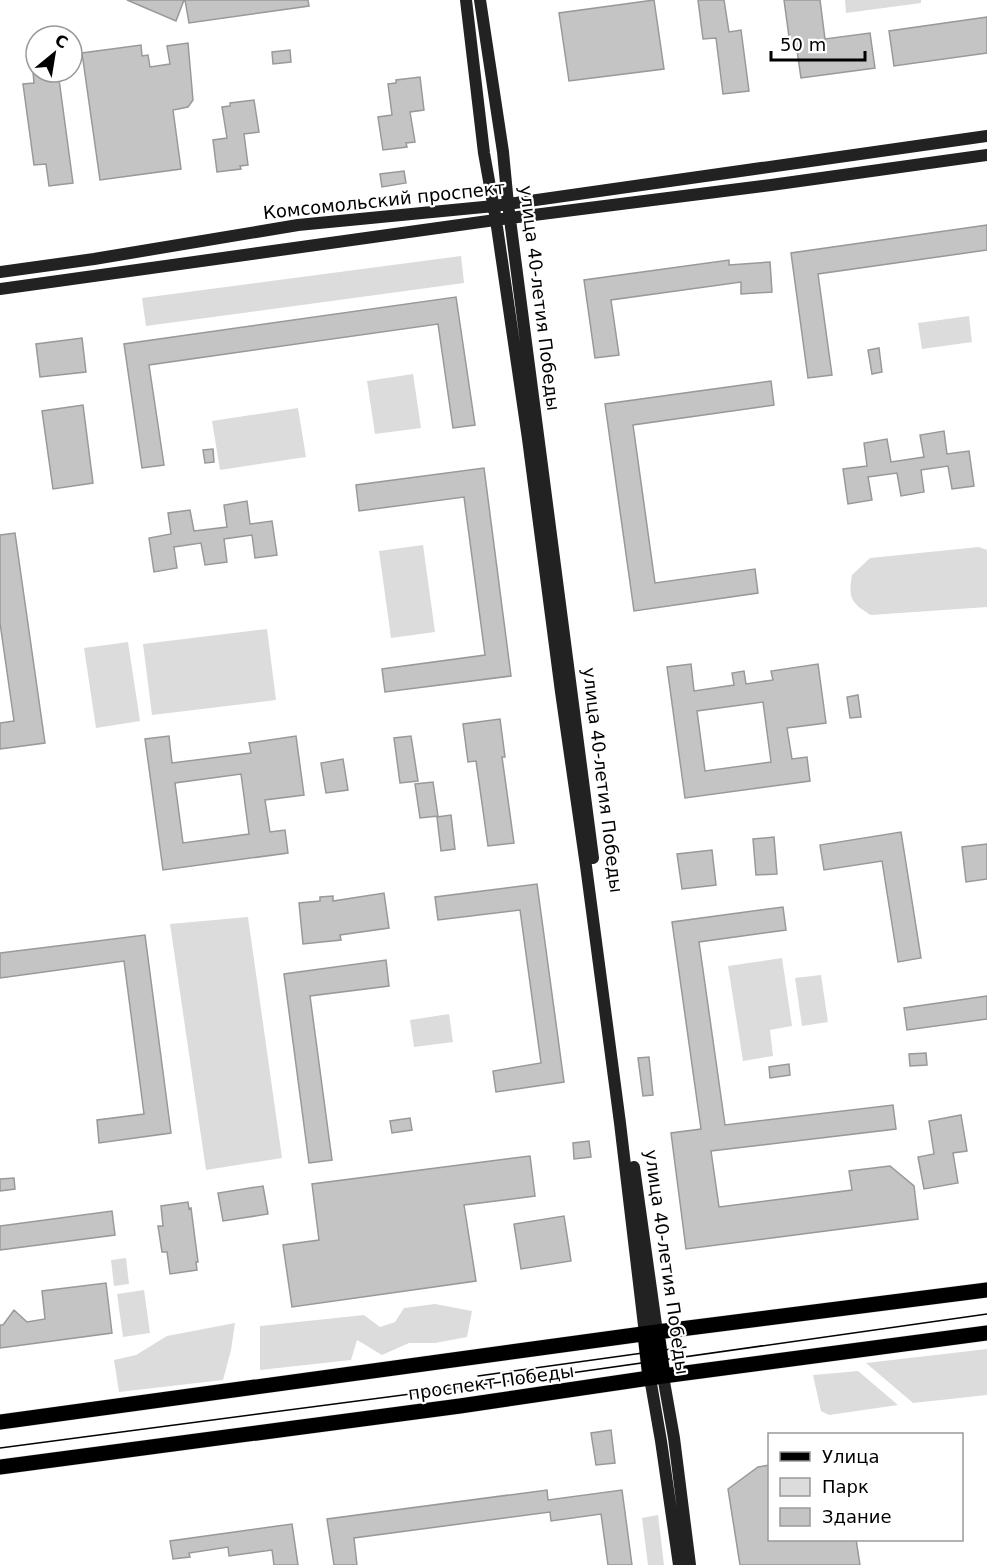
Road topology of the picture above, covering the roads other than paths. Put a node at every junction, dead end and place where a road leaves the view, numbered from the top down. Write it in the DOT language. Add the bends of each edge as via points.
graph roads {
  1 [pos="466,0"];
  2 [pos="480,0"];
  3 [pos="987,136"];
  4 [pos="987,156"];
  5 [pos="508,204"];
  6 [pos="494,206"];
  7 [pos="510,218"];
  8 [pos="496,220"];
  9 [pos="0,272"];
  10 [pos="0,289"];
  11 [pos="533,439"];
  12 [pos="560,642"];
  13 [pos="590,865"];
  14 [pos="987,1290"];
  15 [pos="651,1333"];
  16 [pos="987,1333"];
  17 [pos="656,1377"];
  18 [pos="0,1422"];
  19 [pos="0,1467"];
  20 [pos="679,1565"];
  21 [pos="690,1565"];
  1 -- 6 [label="street, улица 40-летия Победы"];
  2 -- 5 [label="street, улица 40-летия Победы"];
  3 -- 5 [label="street, Комсомольский проспект"];
  4 -- 7 [label="street, Комсомольский проспект"];
  5 -- 6 [label="street, Комсомольский проспект"];
  5 -- 7 [label="street, улица 40-летия Победы"];
  6 -- 8 [label="street, улица 40-летия Победы"];
  6 -- 9 [label="street, Комсомольский проспект" via="298,225"];
  7 -- 8 [label="street, Комсомольский проспект"];
  7 -- 11 [label="street, улица 40-летия Победы"];
  8 -- 10 [label="street, Комсомольский проспект"];
  8 -- 11 [label="street, улица 40-летия Победы"];
  11 -- 12 [label="street, улица 40-летия Победы"];
  12 -- 13 [label="street, улица 40-летия Победы"];
  12 -- 13 [label="street, улица 40-летия Победы" via="561,692"];
  13 -- 15 [label="street, улица 40-летия Победы"];
  13 -- 15 [label="street, улица 40-летия Победы" via="620,1123"];
  14 -- 15 [label="main road, проспект Победы"];
  15 -- 17 [label="main road, улица 40-летия Победы"];
  15 -- 18 [label="main road, проспект Победы"];
  16 -- 17 [label="main road, проспект Победы"];
  17 -- 19 [label="main road, проспект Победы"];
  17 -- 20 [label="street, улица 40-летия Победы"];
  17 -- 21 [label="street, улица 40-летия Победы" via="674,1438"];
}
